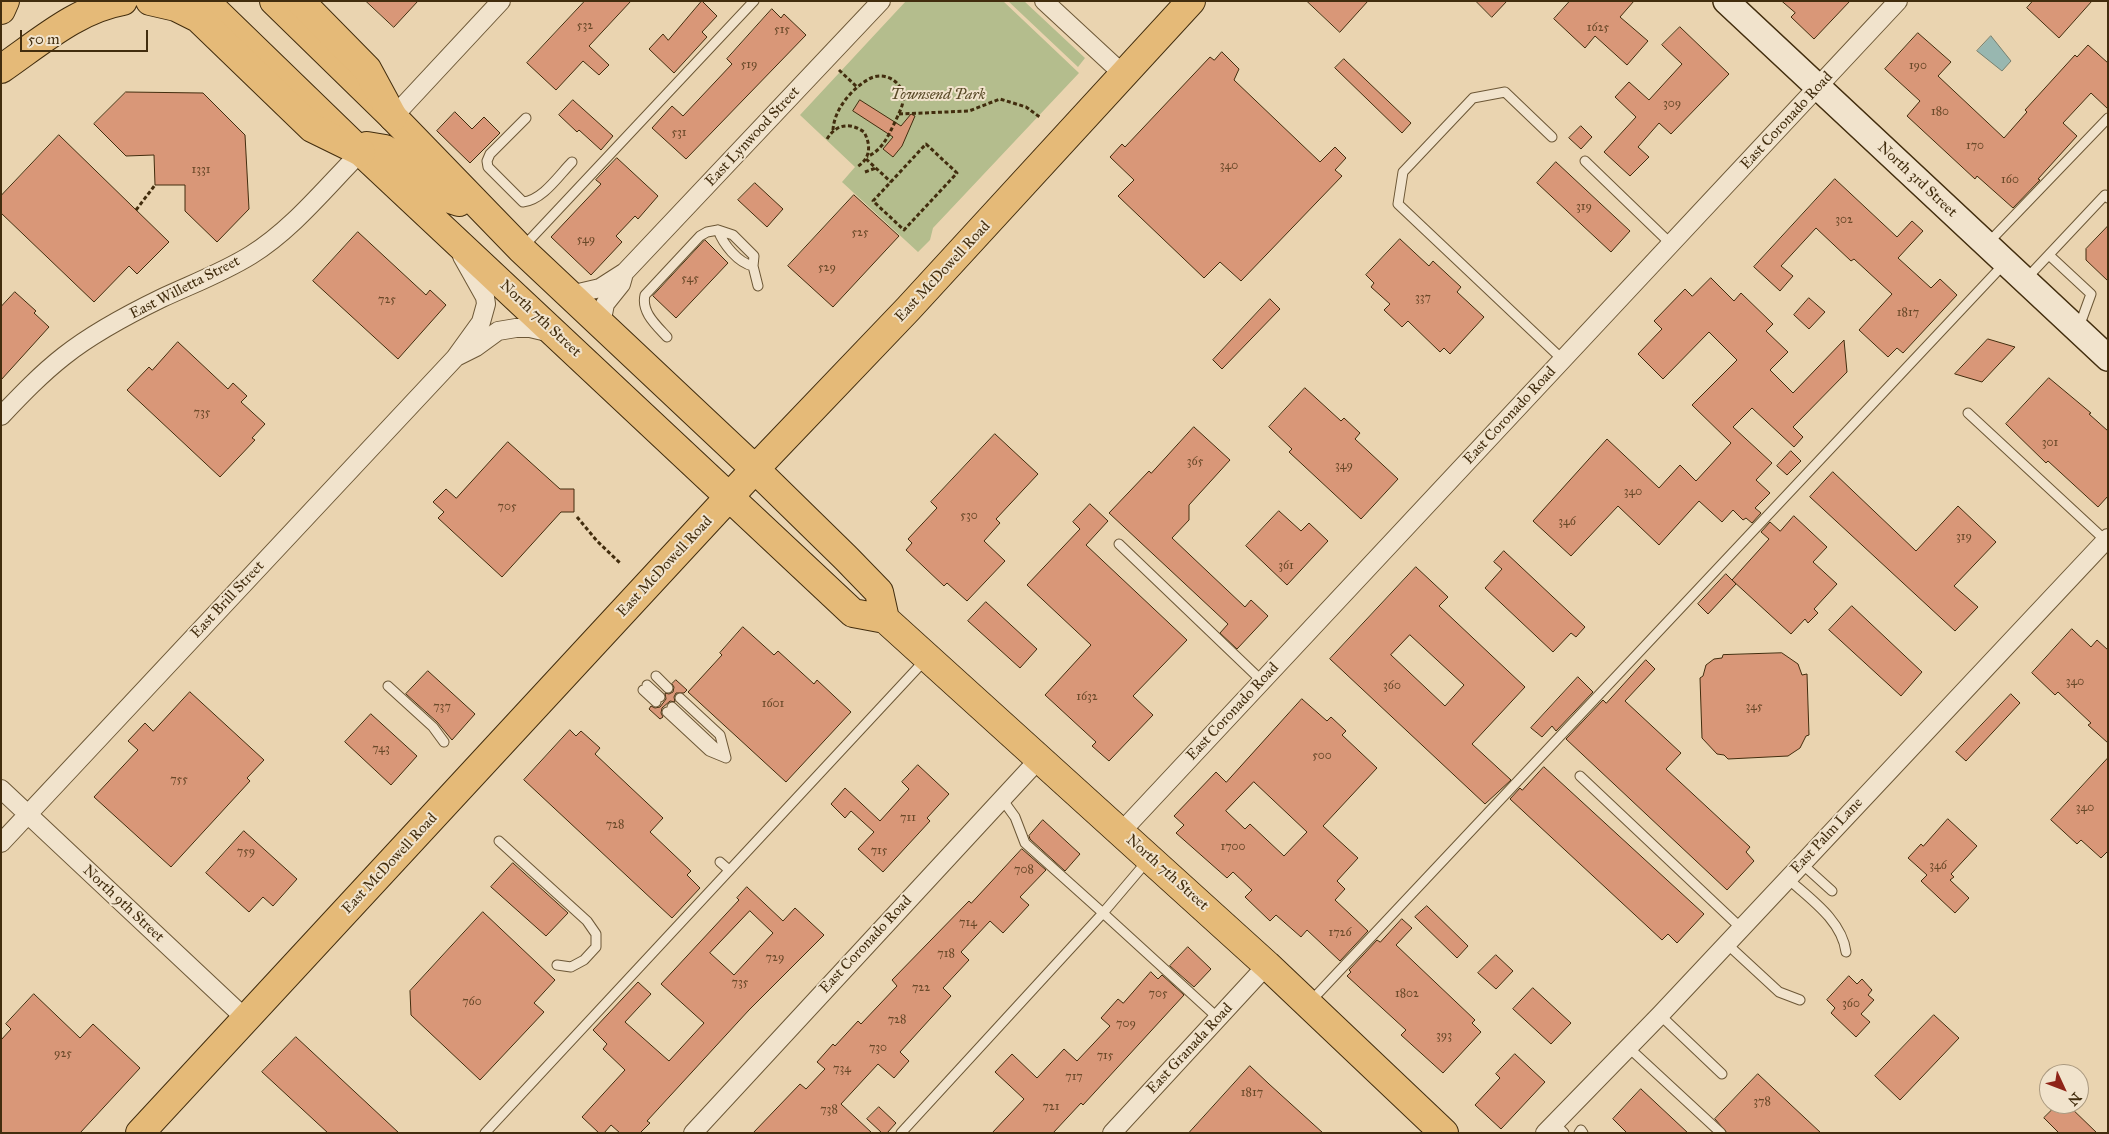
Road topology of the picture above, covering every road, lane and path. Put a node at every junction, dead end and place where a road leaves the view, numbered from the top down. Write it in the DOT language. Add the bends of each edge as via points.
graph roads {
  1 [pos="5,1"];
  2 [pos="123,1"];
  3 [pos="150,1"];
  4 [pos="205,1"];
  5 [pos="274,1"];
  6 [pos="300,1"];
  7 [pos="501,1"];
  8 [pos="754,1"];
  9 [pos="880,1"];
  10 [pos="1044,1"];
  11 [pos="1191,1"];
  12 [pos="1726,1"];
  13 [pos="1898,1"];
  14 [pos="1,10"];
  15 [pos="1,69"];
  16 [pos="839,70"];
  17 [pos="1124,75"];
  18 [pos="858,88"];
  19 [pos="1818,88"];
  20 [pos="899,114"];
  21 [pos="393,117"];
  22 [pos="526,118"];
  23 [pos="1041,118"];
  24 [pos="2108,118"];
  25 [pos="832,130"];
  26 [pos="1552,137"];
  27 [pos="827,138"];
  28 [pos="361,152"];
  29 [pos="866,158"];
  30 [pos="1585,161"];
  31 [pos="572,162"];
  32 [pos="857,167"];
  33 [pos="876,168"];
  34 [pos="866,172"];
  35 [pos="891,182"];
  36 [pos="155,186"];
  37 [pos="2108,198"];
  38 [pos="474,202"];
  39 [pos="136,210"];
  40 [pos="452,237"];
  41 [pos="1671,244"];
  42 [pos="1986,245"];
  43 [pos="521,249"];
  44 [pos="2049,255"];
  45 [pos="2005,262"];
  46 [pos="625,272"];
  47 [pos="2025,280"];
  48 [pos="758,286"];
  49 [pos="570,295"];
  50 [pos="600,324"];
  51 [pos="2078,330"];
  52 [pos="555,334"];
  53 [pos="667,337"];
  54 [pos="455,358"];
  55 [pos="2108,358"];
  56 [pos="1562,360"];
  57 [pos="1968,412"];
  58 [pos="1,416"];
  59 [pos="755,469"];
  60 [pos="730,497"];
  61 [pos="577,517"];
  62 [pos="2107,539"];
  63 [pos="1119,544"];
  64 [pos="620,563"];
  65 [pos="885,619"];
  66 [pos="927,657"];
  67 [pos="656,676"];
  68 [pos="1262,681"];
  69 [pos="388,686"];
  70 [pos="645,688"];
  71 [pos="668,688"];
  72 [pos="680,698"];
  73 [pos="658,699"];
  74 [pos="669,709"];
  75 [pos="444,742"];
  76 [pos="1040,758"];
  77 [pos="1580,776"];
  78 [pos="1,789"];
  79 [pos="1002,799"];
  80 [pos="28,815"];
  81 [pos="1121,832"];
  82 [pos="499,841"];
  83 [pos="1,843"];
  84 [pos="1150,858"];
  85 [pos="720,862"];
  86 [pos="1801,863"];
  87 [pos="729,870"];
  88 [pos="1787,878"];
  89 [pos="1832,891"];
  90 [pos="1103,913"];
  91 [pos="1741,928"];
  92 [pos="1727,944"];
  93 [pos="1846,952"];
  94 [pos="557,964"];
  95 [pos="1267,965"];
  96 [pos="1800,1000"];
  97 [pos="1308,1004"];
  98 [pos="1660,1015"];
  99 [pos="1218,1018"];
  100 [pos="246,1019"];
  101 [pos="1628,1047"];
  102 [pos="1722,1074"];
  103 [pos="1554,1130"];
  104 [pos="140,1133"];
  105 [pos="484,1133"];
  106 [pos="693,1133"];
  107 [pos="901,1133"];
  108 [pos="1112,1133"];
  109 [pos="1444,1133"];
  110 [pos="1579,1133"];
  111 [pos="1584,1133"];
  112 [pos="1721,1133"];
  1 -- 14 [label="main road"];
  2 -- 15 [label="main road" via="107,4 81,16"];
  3 -- 28 [label="main road" via="176,7 198,18 312,128"];
  4 -- 28 [label="main road, North 7th Street"];
  5 -- 21 [label="main road"];
  6 -- 21 [label="main road" via="367,69"];
  7 -- 21 [label="street"];
  8 -- 43 [label="lane"];
  9 -- 46 [label="street, East Lynwood Street"];
  10 -- 17 [label="street"];
  11 -- 17 [label="main road, East McDowell Road"];
  12 -- 19 [label="street, North 3rd Street"];
  13 -- 19 [label="street, East Coronado Road"];
  16 -- 18 [label="path"];
  17 -- 59 [label="main road, East McDowell Road" via="908,310"];
  18 -- 20 [label="path" via="870,78 892,78 898,83 903,97"];
  18 -- 25 [label="path" via="839,107"];
  19 -- 41 [label="street, East Coronado Road"];
  19 -- 42 [label="street, North 3rd Street"];
  20 -- 23 [label="path" via="969,112 1000,98 1026,107"];
  20 -- 29 [label="path" via="883,145"];
  21 -- 38 [label="main road"];
  22 -- 31 [label="lane" via="487,161 488,167 524,202 531,202 539,196"];
  24 -- 42 [label="lane"];
  25 -- 27 [label="path"];
  25 -- 29 [label="path" via="848,125 864,132 869,147"];
  26 -- 56 [label="lane" via="1505,92 1473,98 1403,172 1398,204"];
  28 -- 38 [label="main road" via="367,146 385,149 450,199"];
  28 -- 40 [label="main road, North 7th Street"];
  28 -- 58 [label="street, East Willetta Street" via="268,243 223,271 162,298 95,335 65,355"];
  29 -- 32 [label="path"];
  29 -- 33 [label="path"];
  30 -- 41 [label="lane"];
  33 -- 34 [label="path"];
  33 -- 35 [label="path"];
  35 -- 35 [label="path" via="873,201 904,230 957,173 926,144"];
  36 -- 39 [label="path"];
  37 -- 44 [label="lane" via="2105,195"];
  38 -- 43 [label="main road"];
  40 -- 52 [label="main road, North 7th Street"];
  40 -- 54 [label="street, East Brill Street" via="486,304 482,322"];
  41 -- 56 [label="street, East Coronado Road"];
  42 -- 45 [label="street, North 3rd Street"];
  43 -- 49 [label="main road"];
  44 -- 47 [label="lane"];
  44 -- 51 [label="lane" via="2091,294"];
  45 -- 47 [label="street, North 3rd Street"];
  45 -- 97 [label="lane"];
  46 -- 49 [label="street, East Lynwood Street" via="600,288"];
  46 -- 50 [label="street, East Lynwood Street" via="621,284 605,304"];
  47 -- 51 [label="street, North 3rd Street"];
  48 -- 53 [label="lane" via="753,266 745,265 721,240 718,230 700,236 645,295 646,311"];
  49 -- 50 [label="main road"];
  50 -- 59 [label="main road"];
  51 -- 55 [label="street, North 3rd Street"];
  52 -- 54 [label="street, East Brill Street" via="530,328 509,328 490,335"];
  52 -- 60 [label="main road, North 7th Street"];
  54 -- 80 [label="street, East Brill Street"];
  56 -- 68 [label="street, East Coronado Road"];
  57 -- 62 [label="lane"];
  59 -- 60 [label="main road, East McDowell Road"];
  59 -- 65 [label="main road" via="879,592"];
  60 -- 65 [label="main road, North 7th Street" via="853,613"];
  60 -- 100 [label="main road, East McDowell Road"];
  61 -- 64 [label="path"];
  62 -- 86 [label="street, East Palm Lane"];
  63 -- 68 [label="lane"];
  65 -- 66 [label="main road, North 7th Street"];
  66 -- 76 [label="main road, North 7th Street"];
  66 -- 87 [label="lane"];
  67 -- 71 [label="lane"];
  68 -- 81 [label="street, East Coronado Road"];
  69 -- 75 [label="lane" via="433,727"];
  70 -- 73 [label="lane"];
  72 -- 74 [label="lane" via="720,735 726,758"];
  76 -- 79 [label="street, East Coronado Road"];
  76 -- 81 [label="main road, North 7th Street"];
  77 -- 91 [label="lane"];
  78 -- 80 [label="street, North 9th Street"];
  79 -- 90 [label="lane" via="1015,817 1025,842"];
  79 -- 106 [label="street, East Coronado Road"];
  80 -- 83 [label="street, East Brill Street"];
  80 -- 100 [label="street, North 9th Street"];
  81 -- 84 [label="main road, North 7th Street"];
  82 -- 94 [label="lane" via="587,921 596,934 596,947 584,960 570,967"];
  84 -- 90 [label="lane"];
  84 -- 95 [label="main road, North 7th Street"];
  85 -- 87 [label="lane"];
  86 -- 88 [label="street, East Palm Lane"];
  86 -- 89 [label="lane"];
  87 -- 105 [label="lane"];
  88 -- 91 [label="street, East Palm Lane"];
  88 -- 93 [label="lane" via="1833,921"];
  90 -- 99 [label="lane"];
  90 -- 107 [label="lane"];
  91 -- 92 [label="street, East Palm Lane"];
  92 -- 96 [label="lane" via="1779,992"];
  92 -- 98 [label="street, East Palm Lane"];
  95 -- 97 [label="main road, North 7th Street"];
  95 -- 99 [label="street, East Granada Road"];
  97 -- 109 [label="main road, North 7th Street"];
  98 -- 101 [label="street, East Palm Lane"];
  98 -- 102 [label="lane"];
  99 -- 108 [label="street, East Granada Road"];
  100 -- 104 [label="main road, East McDowell Road"];
  101 -- 103 [label="street, East Palm Lane"];
  101 -- 112 [label="lane"];
  110 -- 111 [label="lane" via="1581,1130"];
}
